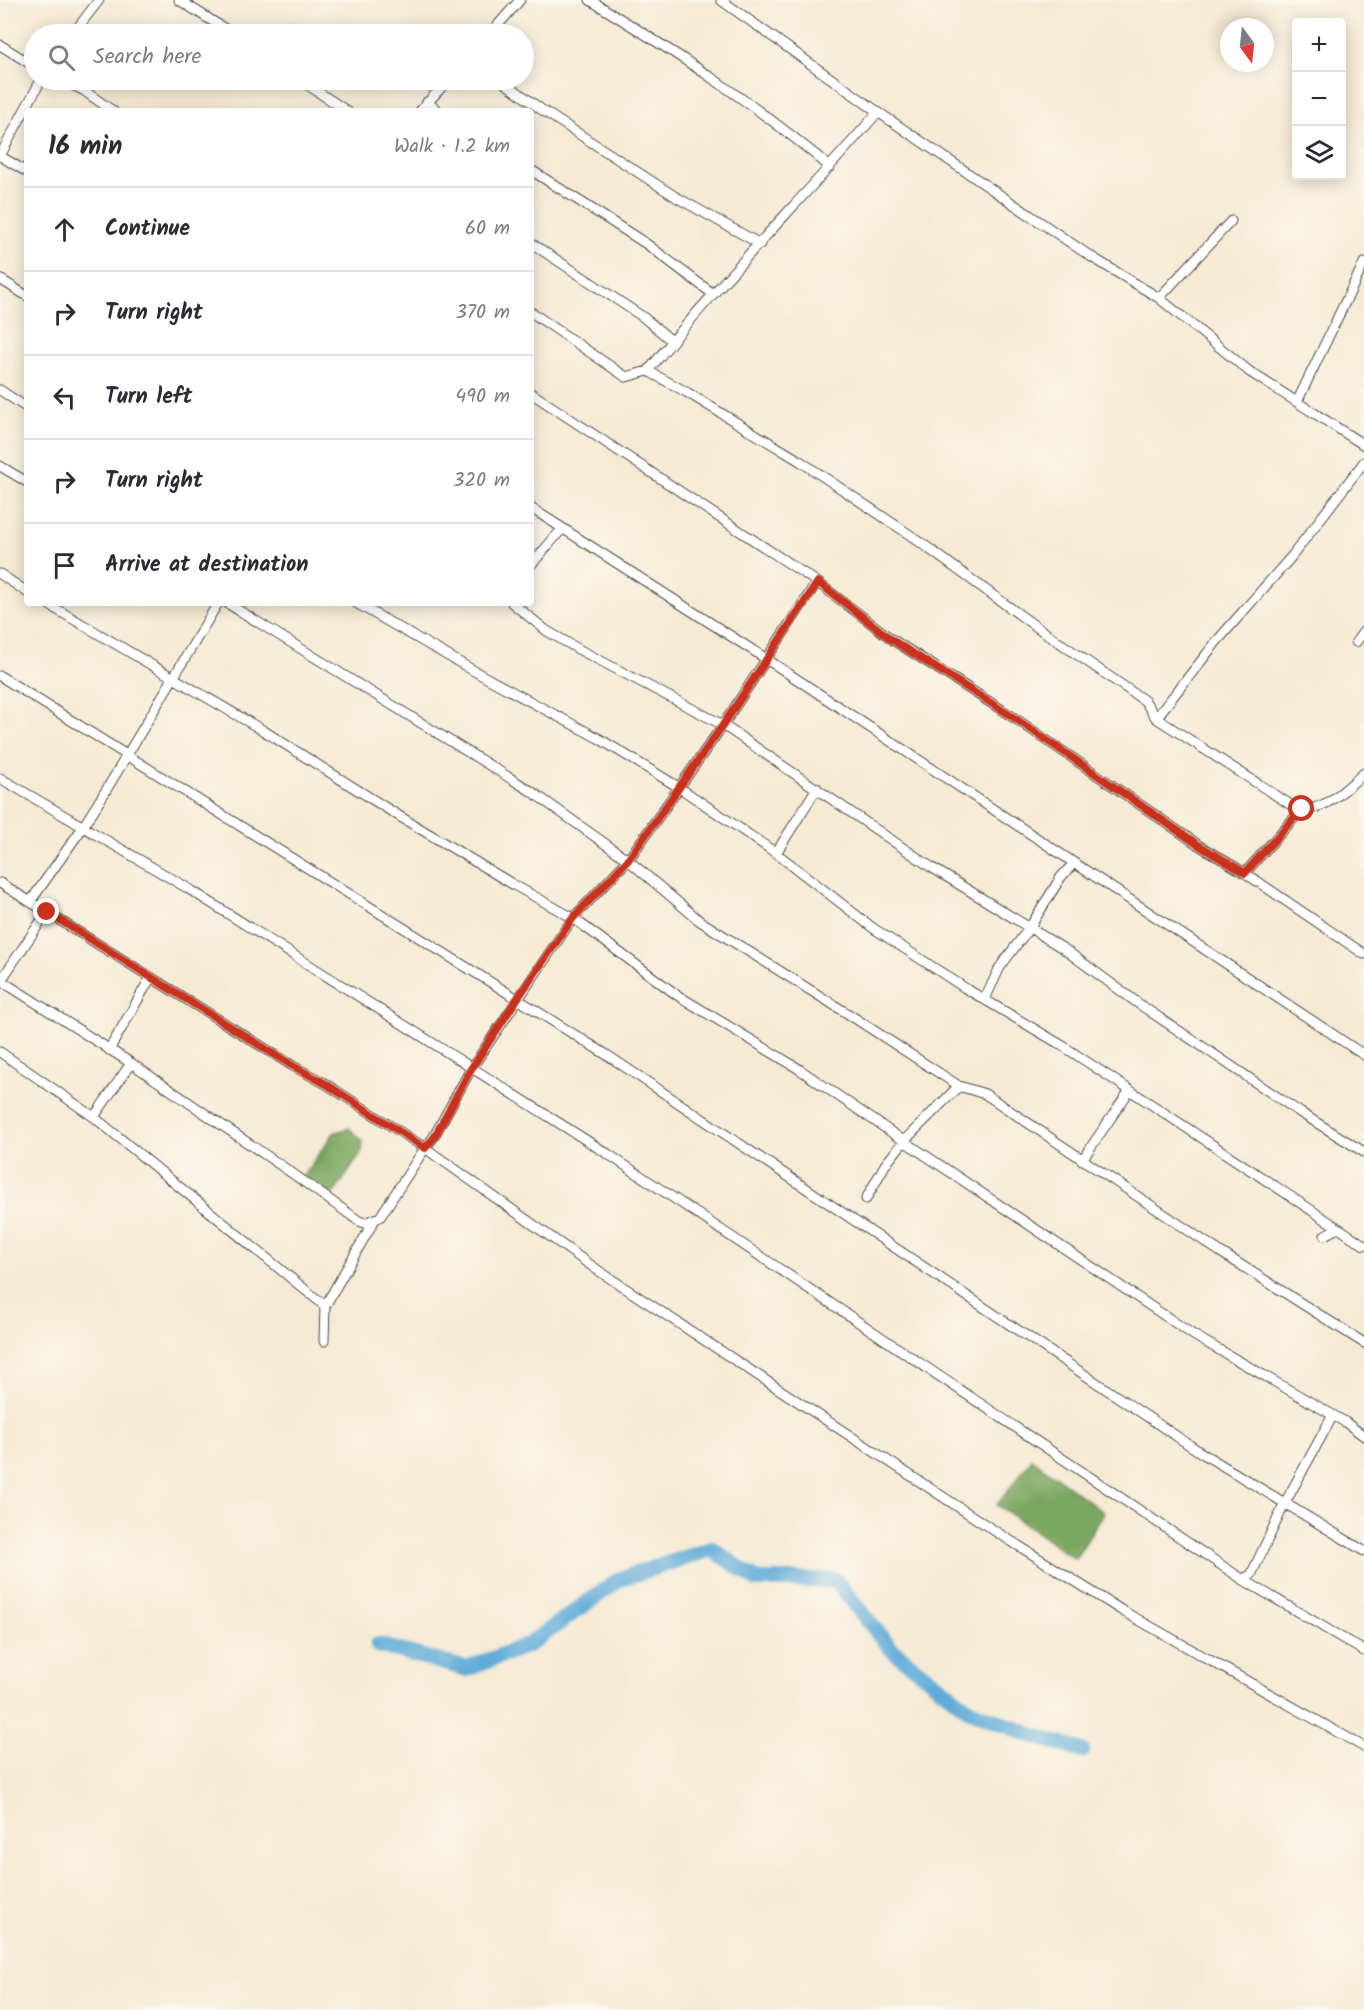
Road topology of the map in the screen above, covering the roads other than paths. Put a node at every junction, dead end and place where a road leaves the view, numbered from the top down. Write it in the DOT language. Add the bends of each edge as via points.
graph roads {
  1 [pos="99,0"];
  2 [pos="179,0"];
  3 [pos="520,0"];
  4 [pos="590,0"];
  5 [pos="721,0"];
  6 [pos="81,24"];
  7 [pos="217,24"];
  8 [pos="499,24"];
  9 [pos="0,45"];
  10 [pos="24,60"];
  11 [pos="36,90"];
  12 [pos="83,90"];
  13 [pos="315,90"];
  14 [pos="438,90"];
  15 [pos="515,90"];
  16 [pos="427,102"];
  17 [pos="26,108"];
  18 [pos="109,108"];
  19 [pos="342,108"];
  20 [pos="422,108"];
  21 [pos="434,108"];
  22 [pos="24,112"];
  23 [pos="878,112"];
  24 [pos="830,167"];
  25 [pos="24,170"];
  26 [pos="534,172"];
  27 [pos="1231,220"];
  28 [pos="760,244"];
  29 [pos="534,245"];
  30 [pos="1364,264"];
  31 [pos="0,279"];
  32 [pos="713,294"];
  33 [pos="24,295"];
  34 [pos="1159,298"];
  35 [pos="534,314"];
  36 [pos="672,341"];
  37 [pos="648,371"];
  38 [pos="0,390"];
  39 [pos="534,395"];
  40 [pos="1297,402"];
  41 [pos="24,406"];
  42 [pos="1364,445"];
  43 [pos="1364,462"];
  44 [pos="0,466"];
  45 [pos="24,481"];
  46 [pos="534,510"];
  47 [pos="562,529"];
  48 [pos="534,562"];
  49 [pos="0,574"];
  50 [pos="818,582"];
  51 [pos="24,590"];
  52 [pos="51,606"];
  53 [pos="216,606"];
  54 [pos="232,606"];
  55 [pos="361,606"];
  56 [pos="516,606"];
  57 [pos="1364,631"];
  58 [pos="1356,642"];
  59 [pos="765,658"];
  60 [pos="0,676"];
  61 [pos="173,678"];
  62 [pos="1156,718"];
  63 [pos="723,725"];
  64 [pos="127,755"];
  65 [pos="1364,773"];
  66 [pos="0,778"];
  67 [pos="680,788"];
  68 [pos="817,788"];
  69 [pos="1302,809"];
  70 [pos="83,827"];
  71 [pos="776,853"];
  72 [pos="628,860"];
  73 [pos="1074,863"];
  74 [pos="1245,873"];
  75 [pos="0,883"];
  76 [pos="30,902"];
  77 [pos="47,912"];
  78 [pos="573,918"];
  79 [pos="1030,927"];
  80 [pos="1364,954"];
  81 [pos="151,977"];
  82 [pos="0,980"];
  83 [pos="517,999"];
  84 [pos="985,999"];
  85 [pos="109,1050"];
  86 [pos="0,1052"];
  87 [pos="1364,1055"];
  88 [pos="131,1063"];
  89 [pos="471,1069"];
  90 [pos="959,1086"];
  91 [pos="1130,1090"];
  92 [pos="94,1117"];
  93 [pos="904,1141"];
  94 [pos="425,1148"];
  95 [pos="1364,1152"];
  96 [pos="1082,1160"];
  97 [pos="867,1199"];
  98 [pos="374,1221"];
  99 [pos="1338,1228"];
  100 [pos="1325,1235"];
  101 [pos="1364,1245"];
  102 [pos="325,1306"];
  103 [pos="324,1341"];
  104 [pos="1364,1343"];
  105 [pos="1333,1415"];
  106 [pos="1364,1436"];
  107 [pos="1286,1503"];
  108 [pos="1364,1551"];
  109 [pos="1242,1580"];
  110 [pos="1364,1651"];
  111 [pos="1364,1747"];
  1 -- 6 [label="street"];
  2 -- 7 [label="street"];
  3 -- 8 [label="street"];
  4 -- 24 [label="street" via="736,93"];
  5 -- 23 [label="street"];
  9 -- 10 [label="street"];
  11 -- 17 [label="street"];
  12 -- 18 [label="street"];
  13 -- 19 [label="street"];
  14 -- 16 [label="street"];
  15 -- 28 [label="street" via="676,197"];
  16 -- 20 [label="street"];
  16 -- 21 [label="street"];
  22 -- 25 [label="street" via="0,156"];
  23 -- 24 [label="street"];
  23 -- 34 [label="street" via="1090,256"];
  24 -- 28 [label="street"];
  26 -- 32 [label="street" via="648,245"];
  27 -- 34 [label="street"];
  28 -- 32 [label="street"];
  29 -- 36 [label="street" via="643,317"];
  30 -- 40 [label="street"];
  31 -- 33 [label="street"];
  32 -- 36 [label="street"];
  34 -- 40 [label="street" via="1250,372"];
  35 -- 37 [label="street" via="626,376"];
  36 -- 37 [label="street"];
  37 -- 62 [label="street" via="800,461 913,537 1145,701"];
  38 -- 41 [label="street"];
  39 -- 50 [label="street"];
  40 -- 42 [label="street"];
  43 -- 62 [label="street" via="1292,556"];
  44 -- 45 [label="street"];
  46 -- 47 [label="street"];
  47 -- 48 [label="street"];
  47 -- 59 [label="street"];
  49 -- 51 [label="street"];
  50 -- 59 [label="street"];
  50 -- 74 [label="street" via="892,640"];
  52 -- 61 [label="street"];
  53 -- 61 [label="street"];
  54 -- 72 [label="street" via="531,791"];
  55 -- 67 [label="street"];
  56 -- 63 [label="street" via="548,631"];
  57 -- 58 [label="street"];
  59 -- 63 [label="street"];
  59 -- 73 [label="street"];
  60 -- 64 [label="street"];
  61 -- 64 [label="street"];
  61 -- 78 [label="street"];
  62 -- 69 [label="street"];
  63 -- 67 [label="street"];
  63 -- 68 [label="street"];
  64 -- 70 [label="street"];
  64 -- 83 [label="street"];
  65 -- 69 [label="street" via="1327,804"];
  66 -- 70 [label="street"];
  67 -- 71 [label="street"];
  67 -- 72 [label="street"];
  68 -- 71 [label="street"];
  68 -- 79 [label="street" via="931,867"];
  69 -- 74 [label="street"];
  70 -- 76 [label="street"];
  70 -- 89 [label="street" via="230,914"];
  71 -- 84 [label="street" via="873,928"];
  72 -- 78 [label="street"];
  72 -- 90 [label="street" via="700,921"];
  73 -- 79 [label="street"];
  73 -- 87 [label="street"];
  74 -- 80 [label="street"];
  75 -- 76 [label="street"];
  76 -- 77 [label="street"];
  77 -- 81 [label="street"];
  77 -- 82 [label="street"];
  78 -- 83 [label="street"];
  78 -- 93 [label="street" via="677,994 799,1069"];
  79 -- 84 [label="street" via="1000,967"];
  79 -- 95 [label="street" via="1293,1108"];
  81 -- 85 [label="street"];
  81 -- 94 [label="street"];
  82 -- 85 [label="street"];
  83 -- 89 [label="street"];
  83 -- 107 [label="street" via="607,1055 1200,1452"];
  84 -- 91 [label="street"];
  85 -- 88 [label="street"];
  86 -- 92 [label="street"];
  88 -- 92 [label="street"];
  88 -- 98 [label="street" via="359,1221"];
  89 -- 94 [label="street"];
  89 -- 109 [label="street" via="608,1154"];
  90 -- 93 [label="street"];
  90 -- 96 [label="street" via="985,1094"];
  91 -- 96 [label="street"];
  91 -- 99 [label="street"];
  92 -- 102 [label="street"];
  93 -- 97 [label="street"];
  93 -- 105 [label="street" via="1195,1336"];
  94 -- 98 [label="street"];
  94 -- 111 [label="street" via="599,1271 995,1531 1121,1610"];
  96 -- 104 [label="street"];
  98 -- 102 [label="street"];
  99 -- 100 [label="street"];
  99 -- 101 [label="street"];
  102 -- 103 [label="street"];
  105 -- 106 [label="street"];
  105 -- 107 [label="street"];
  107 -- 108 [label="street"];
  107 -- 109 [label="street" via="1251,1575"];
  109 -- 110 [label="street"];
}
